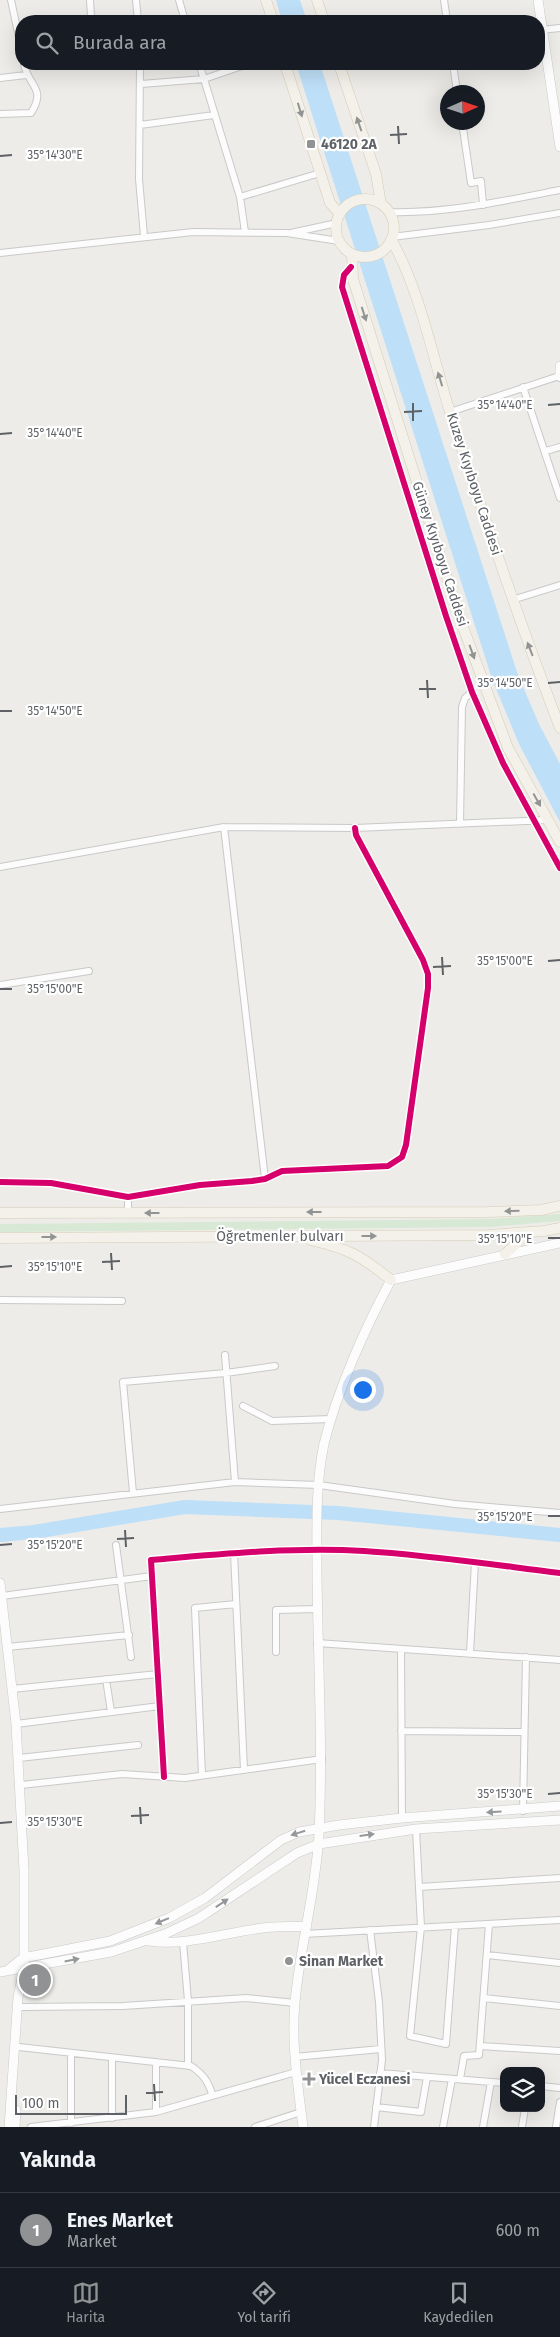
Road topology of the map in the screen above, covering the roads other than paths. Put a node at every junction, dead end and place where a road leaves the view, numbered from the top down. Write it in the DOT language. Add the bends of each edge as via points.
graph roads {
  1 [pos="11,0"];
  2 [pos="90,0"];
  3 [pos="136,0"];
  4 [pos="179,0"];
  5 [pos="266,0"];
  6 [pos="317,0"];
  7 [pos="444,0"];
  8 [pos="538,0"];
  9 [pos="16,15"];
  10 [pos="91,15"];
  11 [pos="137,15"];
  12 [pos="183,15"];
  13 [pos="271,15"];
  14 [pos="322,15"];
  15 [pos="446,15"];
  16 [pos="540,15"];
  17 [pos="560,28"];
  18 [pos="545,30"];
  19 [pos="545,54"];
  20 [pos="25,70"];
  21 [pos="140,70"];
  22 [pos="201,70"];
  23 [pos="229,70"];
  24 [pos="288,70"];
  25 [pos="341,70"];
  26 [pos="454,70"];
  27 [pos="26,75"];
  28 [pos="0,78"];
  29 [pos="204,78"];
  30 [pos="141,84"];
  31 [pos="456,85"];
  32 [pos="0,114"];
  33 [pos="214,116"];
  34 [pos="140,125"];
  35 [pos="463,130"];
  36 [pos="560,146"];
  37 [pos="320,174"];
  38 [pos="560,190"];
  39 [pos="240,197"];
  40 [pos="484,205"];
  41 [pos="384,208"];
  42 [pos="560,213"];
  43 [pos="338,219"];
  44 [pos="246,232"];
  45 [pos="287,233"];
  46 [pos="144,236"];
  47 [pos="392,238"];
  48 [pos="339,241"];
  49 [pos="0,252"];
  50 [pos="352,254"];
  51 [pos="351,267"];
  52 [pos="560,366"];
  53 [pos="560,377"];
  54 [pos="523,387"];
  55 [pos="450,412"];
  56 [pos="560,447"];
  57 [pos="546,451"];
  58 [pos="558,483"];
  59 [pos="560,498"];
  60 [pos="560,586"];
  61 [pos="512,600"];
  62 [pos="472,692"];
  63 [pos="560,728"];
  64 [pos="534,820"];
  65 [pos="548,820"];
  66 [pos="460,824"];
  67 [pos="224,827"];
  68 [pos="355,828"];
  69 [pos="560,842"];
  70 [pos="0,867"];
  71 [pos="560,868"];
  72 [pos="89,971"];
  73 [pos="0,985"];
  74 [pos="265,1179"];
  75 [pos="0,1182"];
  76 [pos="128,1197"];
  77 [pos="560,1206"];
  78 [pos="0,1213"];
  79 [pos="128,1213"];
  80 [pos="560,1228"];
  81 [pos="529,1232"];
  82 [pos="294,1236"];
  83 [pos="0,1238"];
  84 [pos="560,1243"];
  85 [pos="505,1254"];
  86 [pos="391,1280"];
  87 [pos="0,1300"];
  88 [pos="122,1301"];
  89 [pos="225,1355"];
  90 [pos="275,1366"];
  91 [pos="226,1373"];
  92 [pos="242,1406"];
  93 [pos="332,1419"];
  94 [pos="235,1482"];
  95 [pos="319,1485"];
  96 [pos="133,1493"];
  97 [pos="0,1509"];
  98 [pos="560,1513"];
  99 [pos="116,1545"];
  100 [pos="317,1546"];
  101 [pos="234,1553"];
  102 [pos="475,1562"];
  103 [pos="560,1573"];
  104 [pos="152,1576"];
  105 [pos="121,1580"];
  106 [pos="0,1583"];
  107 [pos="2,1596"];
  108 [pos="236,1604"];
  109 [pos="317,1609"];
  110 [pos="130,1635"];
  111 [pos="317,1643"];
  112 [pos="7,1647"];
  113 [pos="401,1649"];
  114 [pos="276,1652"];
  115 [pos="470,1653"];
  116 [pos="132,1657"];
  117 [pos="526,1657"];
  118 [pos="560,1660"];
  119 [pos="158,1674"];
  120 [pos="106,1679"];
  121 [pos="12,1689"];
  122 [pos="160,1706"];
  123 [pos="111,1712"];
  124 [pos="16,1724"];
  125 [pos="401,1731"];
  126 [pos="523,1732"];
  127 [pos="138,1745"];
  128 [pos="18,1758"];
  129 [pos="322,1759"];
  130 [pos="244,1770"];
  131 [pos="202,1776"];
  132 [pos="164,1777"];
  133 [pos="21,1785"];
  134 [pos="560,1806"];
  135 [pos="522,1810"];
  136 [pos="402,1818"];
  137 [pos="560,1820"];
  138 [pos="320,1827"];
  139 [pos="416,1829"];
  140 [pos="319,1844"];
  141 [pos="560,1878"];
  142 [pos="419,1887"];
  143 [pos="560,1920"];
  144 [pos="489,1924"];
  145 [pos="455,1926"];
  146 [pos="421,1928"];
  147 [pos="306,1930"];
  148 [pos="370,1930"];
  149 [pos="147,1941"];
  150 [pos="183,1942"];
  151 [pos="487,1955"];
  152 [pos="23,1958"];
  153 [pos="560,1963"];
  154 [pos="24,1969"];
  155 [pos="4,1970"];
  156 [pos="21,1986"];
  157 [pos="484,1998"];
  158 [pos="188,2001"];
  159 [pos="294,2003"];
  160 [pos="560,2006"];
  161 [pos="22,2007"];
  162 [pos="480,2046"];
  163 [pos="19,2047"];
  164 [pos="381,2049"];
  165 [pos="560,2051"];
  166 [pos="71,2053"];
  167 [pos="294,2057"];
  168 [pos="112,2058"];
  169 [pos="156,2062"];
  170 [pos="188,2066"];
  171 [pos="296,2072"];
  172 [pos="380,2073"];
  173 [pos="427,2077"];
  174 [pos="452,2079"];
  175 [pos="460,2080"];
  176 [pos="491,2082"];
  177 [pos="500,2083"];
  178 [pos="545,2086"];
  179 [pos="560,2088"];
  180 [pos="212,2094"];
  181 [pos="560,2102"];
  182 [pos="376,2107"];
  183 [pos="156,2112"];
  184 [pos="301,2112"];
  185 [pos="525,2112"];
  186 [pos="112,2118"];
  187 [pos="71,2123"];
  188 [pos="9,2127"];
  189 [pos="15,2127"];
  190 [pos="31,2127"];
  191 [pos="255,2127"];
  192 [pos="303,2127"];
  193 [pos="374,2127"];
  194 [pos="443,2127"];
  195 [pos="483,2127"];
  196 [pos="522,2127"];
  197 [pos="556,2127"];
  1 -- 9 [label="street"];
  2 -- 10 [label="street"];
  3 -- 11 [label="street"];
  4 -- 12 [label="street"];
  5 -- 13 [label="main road"];
  6 -- 14 [label="main road"];
  7 -- 15 [label="street"];
  8 -- 16 [label="main road"];
  17 -- 18 [label="street"];
  19 -- 36 [label="main road"];
  20 -- 27 [label="street"];
  21 -- 30 [label="street"];
  22 -- 29 [label="street"];
  23 -- 29 [label="street"];
  24 -- 37 [label="main road, one-way"];
  41 -- 25 [label="main road, one-way"];
  26 -- 31 [label="street"];
  27 -- 28 [label="street"];
  27 -- 32 [label="street" via="34,82 37,104 31,113"];
  29 -- 30 [label="street"];
  29 -- 33 [label="street"];
  30 -- 34 [label="street"];
  33 -- 34 [label="street"];
  33 -- 39 [label="street"];
  34 -- 46 [label="street"];
  35 -- 40 [label="street" via="471,183 481,181"];
  37 -- 39 [label="street"];
  37 -- 43 [label="main road"];
  38 -- 40 [label="street"];
  39 -- 44 [label="street"];
  40 -- 41 [label="street" via="420,213"];
  41 -- 43 [label="main road" via="363,200 354,202"];
  41 -- 47 [label="main road" via="392,220"];
  42 -- 47 [label="street"];
  43 -- 45 [label="street"];
  43 -- 48 [label="main road"];
  44 -- 45 [label="street"];
  44 -- 46 [label="street"];
  45 -- 48 [label="street"];
  46 -- 49 [label="street"];
  47 -- 50 [label="main road" via="387,247 371,257"];
  55 -- 47 [label="main road, Kuzey Kıyıboyu Caddesi, one-way" via="405,263"];
  48 -- 50 [label="main road"];
  50 -- 51 [label="main road, Güney Kıyıboyu Caddesi"];
  51 -- 62 [label="street" via="344,275 342,287"];
  51 -- 65 [label="main road, Güney Kıyıboyu Caddesi, one-way" via="460,619 508,748"];
  52 -- 53 [label="main road"];
  53 -- 54 [label="street"];
  54 -- 55 [label="street"];
  54 -- 57 [label="street"];
  55 -- 61 [label="main road, Kuzey Kıyıboyu Caddesi"];
  56 -- 57 [label="street"];
  57 -- 58 [label="street"];
  58 -- 59 [label="street"];
  60 -- 61 [label="street"];
  63 -- 61 [label="main road, Kuzey Kıyıboyu Caddesi, one-way"];
  62 -- 64 [label="street" via="503,763"];
  62 -- 66 [label="street" via="463,704"];
  64 -- 65 [label="street"];
  64 -- 66 [label="street"];
  64 -- 71 [label="street"];
  65 -- 69 [label="main road, Güney Kıyıboyu Caddesi"];
  66 -- 68 [label="street"];
  67 -- 68 [label="street"];
  67 -- 70 [label="street"];
  67 -- 74 [label="street"];
  68 -- 74 [label="street" via="428,974 405,1152 398,1162 388,1166 282,1171"];
  72 -- 73 [label="street"];
  74 -- 76 [label="street" via="200,1185"];
  75 -- 76 [label="street" via="51,1183"];
  76 -- 79 [label="street"];
  77 -- 79 [label="main road, Öğretmenler bulvarı, one-way" via="488,1212"];
  78 -- 79 [label="main road, Öğretmenler bulvarı"];
  80 -- 81 [label="main road, Öğretmenler bulvarı"];
  82 -- 81 [label="main road, Öğretmenler bulvarı, one-way"];
  81 -- 85 [label="main road"];
  83 -- 82 [label="main road, Öğretmenler bulvarı, one-way"];
  82 -- 86 [label="main road" via="341,1247 364,1258"];
  84 -- 85 [label="main road"];
  85 -- 86 [label="main road"];
  86 -- 93 [label="main road" via="374,1313"];
  87 -- 88 [label="street"];
  89 -- 91 [label="street"];
  90 -- 91 [label="street"];
  91 -- 94 [label="street"];
  91 -- 96 [label="street" via="123,1382"];
  92 -- 93 [label="street" via="272,1421"];
  93 -- 95 [label="main road" via="324,1446"];
  94 -- 95 [label="street"];
  94 -- 96 [label="street"];
  95 -- 98 [label="street" via="455,1504"];
  95 -- 100 [label="main road"];
  96 -- 97 [label="street"];
  99 -- 105 [label="street"];
  100 -- 101 [label="street"];
  100 -- 102 [label="street"];
  100 -- 109 [label="main road"];
  101 -- 104 [label="street" via="151,1560"];
  101 -- 108 [label="street"];
  102 -- 103 [label="street"];
  102 -- 115 [label="street"];
  104 -- 105 [label="street"];
  104 -- 119 [label="street"];
  105 -- 107 [label="street"];
  105 -- 110 [label="street"];
  106 -- 107 [label="main road"];
  107 -- 112 [label="main road"];
  108 -- 130 [label="street"];
  108 -- 131 [label="street" via="195,1608"];
  109 -- 111 [label="main road"];
  109 -- 114 [label="street" via="276,1610"];
  110 -- 112 [label="street"];
  110 -- 116 [label="street"];
  111 -- 113 [label="street"];
  111 -- 129 [label="main road"];
  112 -- 121 [label="main road"];
  113 -- 115 [label="street"];
  113 -- 125 [label="street"];
  115 -- 117 [label="street"];
  117 -- 118 [label="street"];
  117 -- 126 [label="street"];
  119 -- 120 [label="street"];
  119 -- 122 [label="street"];
  120 -- 121 [label="street"];
  120 -- 123 [label="street"];
  121 -- 124 [label="main road"];
  122 -- 123 [label="street"];
  122 -- 132 [label="street"];
  123 -- 124 [label="street"];
  124 -- 128 [label="main road"];
  125 -- 126 [label="street"];
  125 -- 136 [label="street"];
  126 -- 135 [label="street"];
  127 -- 128 [label="street"];
  128 -- 133 [label="main road"];
  129 -- 130 [label="street"];
  129 -- 138 [label="main road"];
  130 -- 131 [label="street"];
  131 -- 132 [label="street"];
  132 -- 133 [label="street" via="122,1774"];
  133 -- 152 [label="main road"];
  134 -- 135 [label="main road"];
  135 -- 136 [label="main road, one-way"];
  136 -- 138 [label="main road"];
  137 -- 139 [label="main road"];
  138 -- 140 [label="main road"];
  138 -- 152 [label="main road, one-way" via="281,1840 205,1898 169,1918 110,1941"];
  140 -- 139 [label="main road, one-way"];
  139 -- 142 [label="street"];
  140 -- 147 [label="main road"];
  149 -- 140 [label="main road, one-way" via="199,1918 297,1853"];
  141 -- 142 [label="street"];
  142 -- 146 [label="street"];
  143 -- 144 [label="street"];
  144 -- 145 [label="street"];
  144 -- 151 [label="street"];
  145 -- 146 [label="street"];
  145 -- 146 [label="street" via="446,2044 410,2036"];
  146 -- 148 [label="street"];
  147 -- 148 [label="street"];
  147 -- 150 [label="main road" via="259,1928"];
  147 -- 159 [label="main road"];
  148 -- 164 [label="street"];
  149 -- 150 [label="main road"];
  154 -- 149 [label="main road, one-way" via="111,1952"];
  150 -- 158 [label="street"];
  151 -- 153 [label="street"];
  151 -- 157 [label="street"];
  152 -- 154 [label="main road"];
  152 -- 155 [label="main road"];
  154 -- 155 [label="main road"];
  154 -- 156 [label="main road"];
  156 -- 161 [label="main road"];
  156 -- 188 [label="main road"];
  157 -- 160 [label="street"];
  157 -- 162 [label="street"];
  158 -- 159 [label="street" via="246,1998"];
  158 -- 161 [label="street" via="124,2006"];
  158 -- 170 [label="street"];
  159 -- 167 [label="main road"];
  161 -- 163 [label="main road"];
  162 -- 165 [label="street"];
  162 -- 175 [label="street" via="480,2055 464,2056"];
  163 -- 166 [label="street"];
  163 -- 189 [label="main road"];
  164 -- 167 [label="street"];
  164 -- 172 [label="street"];
  166 -- 168 [label="street"];
  166 -- 187 [label="street"];
  167 -- 171 [label="main road"];
  168 -- 169 [label="street"];
  168 -- 186 [label="street"];
  169 -- 170 [label="street"];
  169 -- 183 [label="street"];
  170 -- 180 [label="street" via="201,2073"];
  171 -- 180 [label="street"];
  171 -- 184 [label="main road"];
  172 -- 173 [label="street"];
  172 -- 182 [label="street"];
  173 -- 174 [label="street"];
  173 -- 182 [label="street" via="421,2112"];
  174 -- 175 [label="street"];
  174 -- 194 [label="street"];
  175 -- 176 [label="street"];
  176 -- 177 [label="street"];
  176 -- 195 [label="street"];
  178 -- 179 [label="street"];
  180 -- 183 [label="street"];
  181 -- 197 [label="street"];
  182 -- 193 [label="street"];
  183 -- 186 [label="street"];
  184 -- 191 [label="street"];
  184 -- 192 [label="main road"];
  185 -- 196 [label="street"];
  186 -- 187 [label="street"];
  187 -- 190 [label="street"];
}
